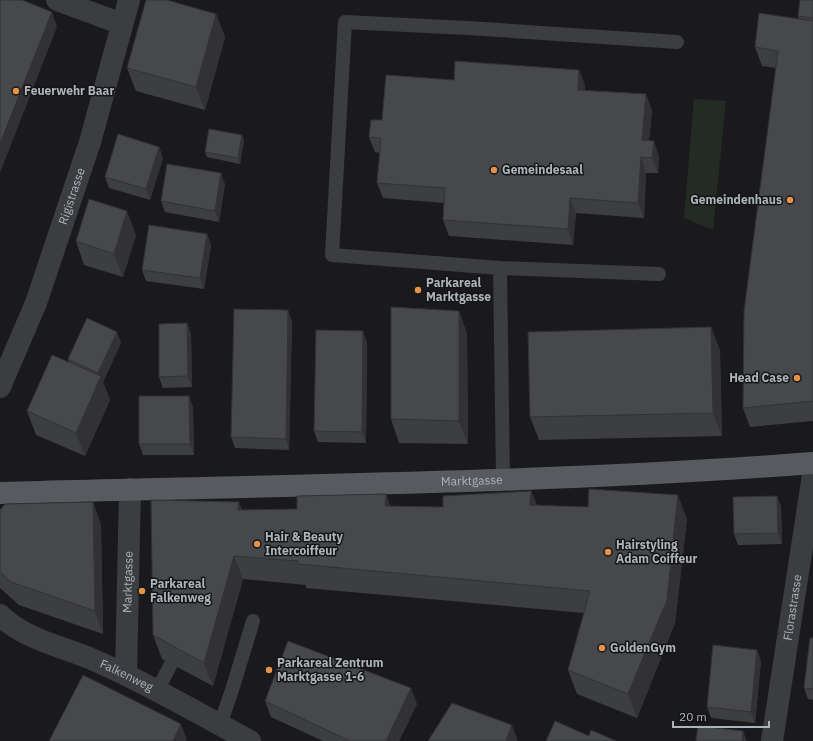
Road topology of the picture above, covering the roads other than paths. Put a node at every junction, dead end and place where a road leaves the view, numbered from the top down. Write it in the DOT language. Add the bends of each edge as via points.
graph roads {
  1 [pos="57,0"];
  2 [pos="129,0"];
  3 [pos="122,24"];
  4 [pos="676,42"];
  5 [pos="500,268"];
  6 [pos="659,274"];
  7 [pos="0,388"];
  8 [pos="813,463"];
  9 [pos="813,475"];
  10 [pos="503,480"];
  11 [pos="130,489"];
  12 [pos="0,493"];
  13 [pos="0,615"];
  14 [pos="253,620"];
  15 [pos="171,664"];
  16 [pos="126,675"];
  17 [pos="157,692"];
  18 [pos="220,725"];
  19 [pos="250,741"];
  20 [pos="772,741"];
  1 -- 3 [label="street"];
  2 -- 3 [label="street, Rigistrasse"];
  3 -- 7 [label="street, Rigistrasse" via="90,142 42,285"];
  4 -- 5 [label="lane" via="345,22 332,255"];
  5 -- 6 [label="lane"];
  5 -- 10 [label="lane"];
  8 -- 10 [label="main road, Marktgasse" via="707,471"];
  9 -- 20 [label="street, Florastrasse"];
  10 -- 11 [label="main road, Marktgasse"];
  11 -- 12 [label="main road, Marktgasse"];
  11 -- 16 [label="street, Marktgasse"];
  13 -- 16 [label="street, Falkenweg" via="27,634"];
  14 -- 18 [label="lane"];
  15 -- 17 [label="lane"];
  16 -- 17 [label="street, Falkenweg"];
  17 -- 18 [label="street, Falkenweg"];
  18 -- 19 [label="street, Falkenweg"];
}
